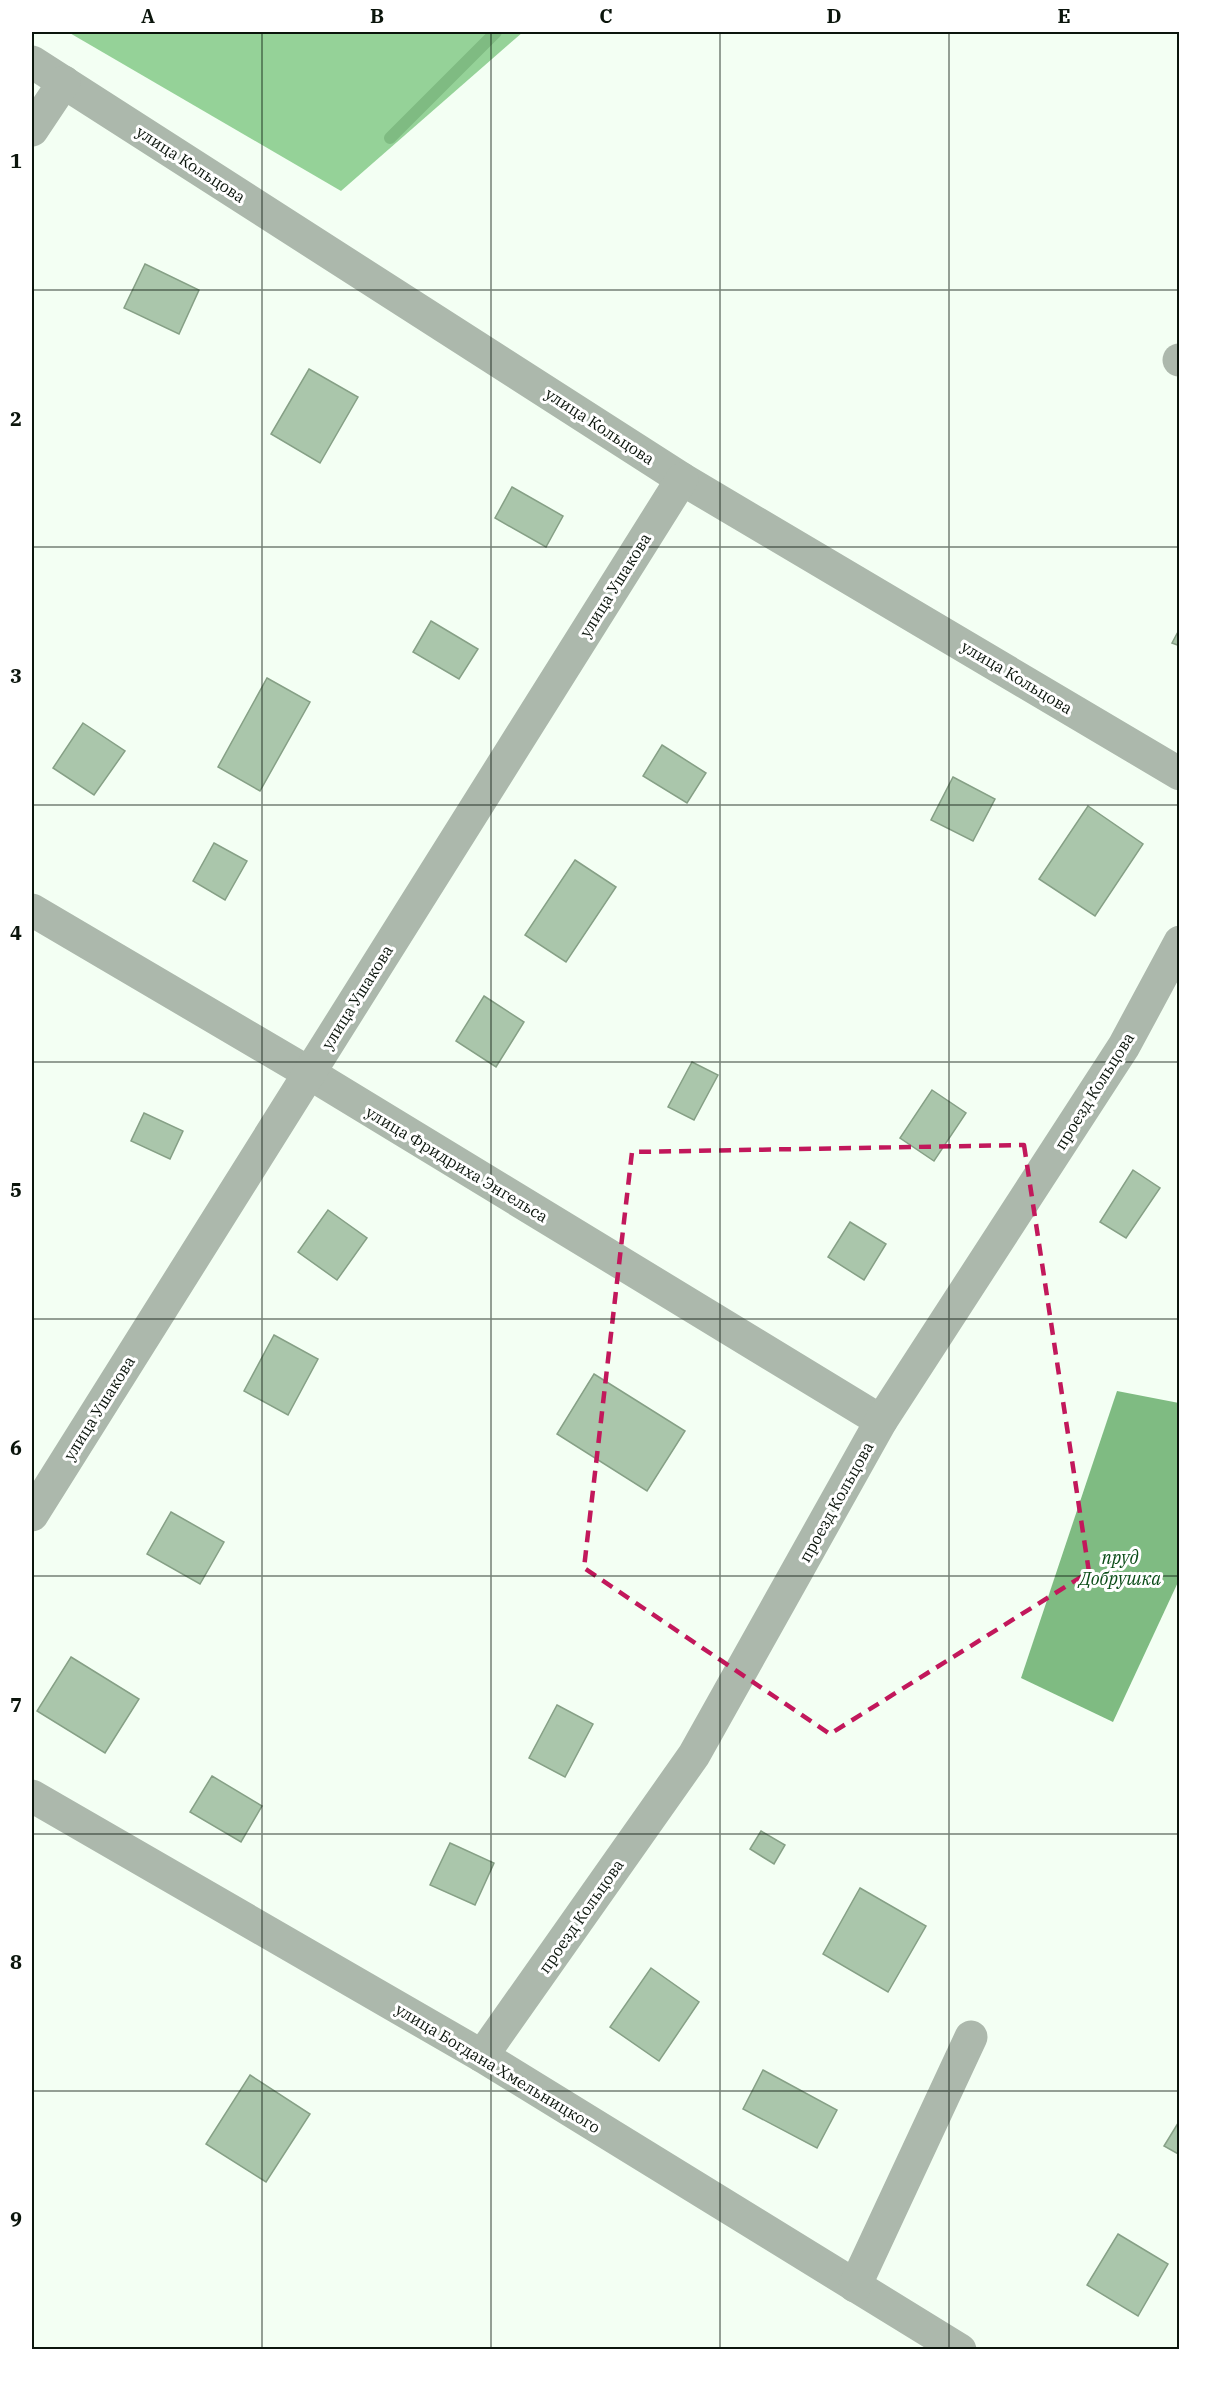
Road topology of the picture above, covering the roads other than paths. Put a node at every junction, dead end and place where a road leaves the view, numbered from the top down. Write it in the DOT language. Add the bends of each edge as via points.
graph roads {
  1 [pos="32,62"];
  2 [pos="64,82"];
  3 [pos="32,130"];
  4 [pos="682,479"];
  5 [pos="1179,774"];
  6 [pos="32,910"];
  7 [pos="1179,942"];
  8 [pos="309,1073"];
  9 [pos="881,1421"];
  10 [pos="32,1515"];
  11 [pos="32,1796"];
  12 [pos="971,2037"];
  13 [pos="482,2056"];
  14 [pos="855,2286"];
  15 [pos="960,2349"];
  1 -- 2 [label="street, улица Кольцова"];
  2 -- 3 [label="street"];
  2 -- 4 [label="street, улица Кольцова"];
  4 -- 5 [label="street, улица Кольцова"];
  4 -- 8 [label="street, улица Ушакова"];
  6 -- 8 [label="street, улица Фридриха Энгельса"];
  7 -- 9 [label="street, проезд Кольцова" via="1124,1046"];
  8 -- 9 [label="street, улица Фридриха Энгельса"];
  8 -- 10 [label="street, улица Ушакова"];
  9 -- 13 [label="street, проезд Кольцова" via="694,1755"];
  11 -- 13 [label="street, улица Богдана Хмельницкого"];
  12 -- 14 [label="street"];
  13 -- 14 [label="street, улица Богдана Хмельницкого"];
  14 -- 15 [label="street, улица Богдана Хмельницкого"];
}
